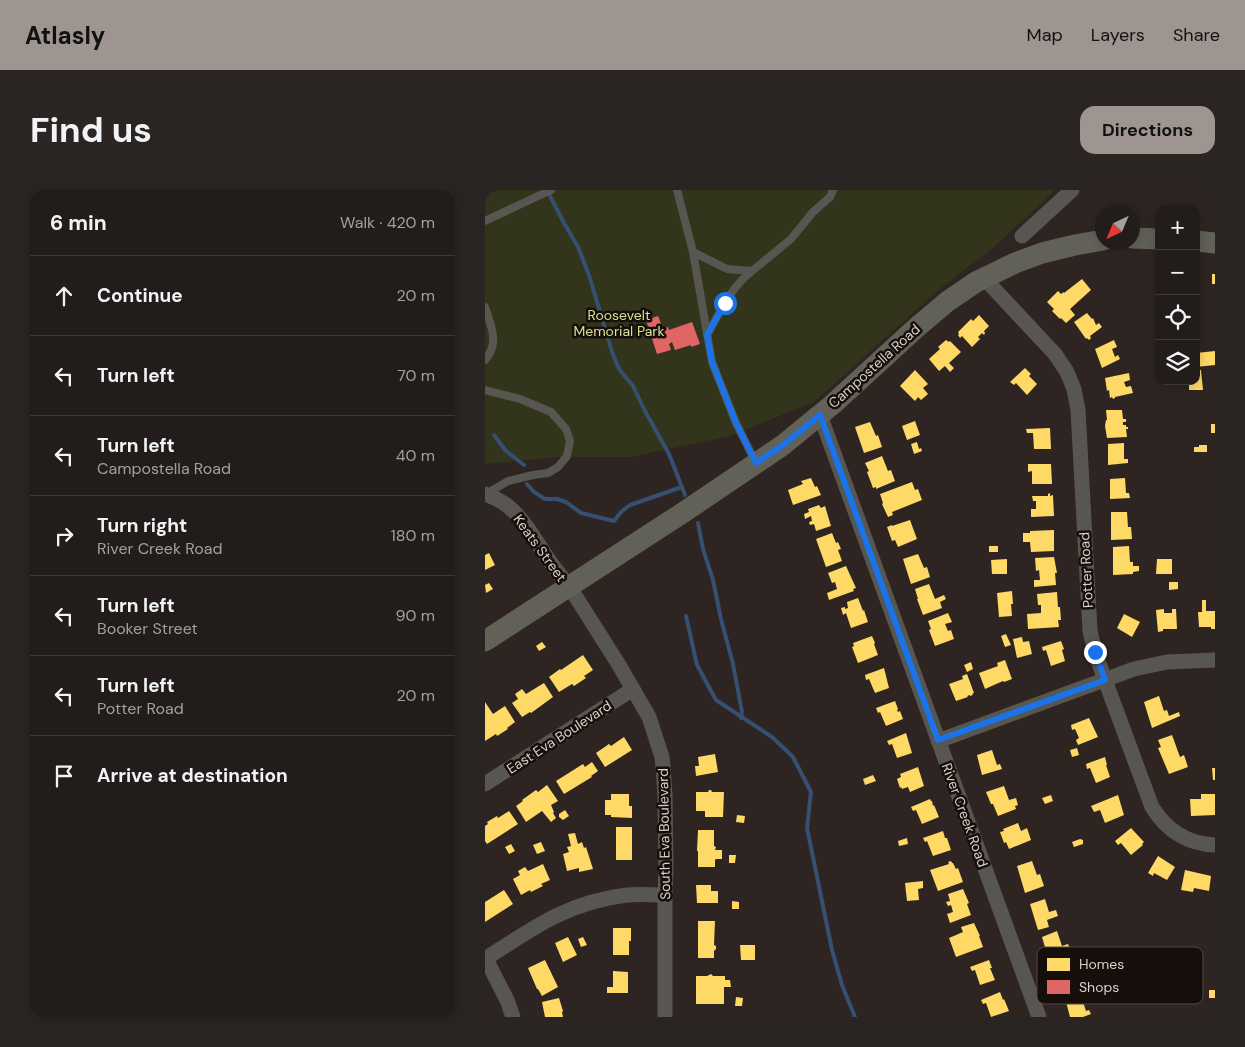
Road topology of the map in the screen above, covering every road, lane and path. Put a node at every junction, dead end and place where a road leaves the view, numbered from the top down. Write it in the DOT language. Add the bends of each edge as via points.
graph roads {
  1 [pos="551,190"];
  2 [pos="677,190"];
  3 [pos="833,190"];
  4 [pos="1071,190"];
  5 [pos="485,220"];
  6 [pos="1022,236"];
  7 [pos="1140,238"];
  8 [pos="1155,239"];
  9 [pos="1095,241"];
  10 [pos="1200,241"];
  11 [pos="1215,243"];
  12 [pos="693,252"];
  13 [pos="752,271"];
  14 [pos="984,278"];
  15 [pos="485,307"];
  16 [pos="707,335"];
  17 [pos="485,360"];
  18 [pos="485,390"];
  19 [pos="820,415"];
  20 [pos="756,463"];
  21 [pos="486,494"];
  22 [pos="569,586"];
  23 [pos="485,641"];
  24 [pos="1215,660"];
  25 [pos="1105,680"];
  26 [pos="633,689"];
  27 [pos="938,740"];
  28 [pos="485,784"];
  29 [pos="1215,845"];
  30 [pos="665,895"];
  31 [pos="485,959"];
  32 [pos="513,1017"];
  33 [pos="665,1017"];
  34 [pos="1039,1017"];
  1 -- 5 [label="lane"];
  2 -- 12 [label="lane"];
  3 -- 13 [label="lane" via="791,239"];
  4 -- 6 [label="street"];
  7 -- 8 [label="main road"];
  9 -- 14 [label="main road, Campostella Road" via="1042,253"];
  10 -- 11 [label="main road"];
  12 -- 13 [label="lane" via="727,269"];
  12 -- 16 [label="lane"];
  13 -- 16 [label="lane" via="735,287"];
  14 -- 19 [label="main road, Campostella Road" via="942,306"];
  14 -- 25 [label="street, Potter Road" via="1055,354 1074,389 1078,410 1090,631"];
  15 -- 17 [label="lane" via="494,336 490,354"];
  16 -- 20 [label="lane" via="712,362"];
  18 -- 21 [label="lane, Keats Street" via="520,399 551,412 566,429 570,441 567,456 558,467 548,473 508,481"];
  19 -- 20 [label="main road, Campostella Road"];
  19 -- 27 [label="street, River Creek Road"];
  20 -- 22 [label="main road, Campostella Road"];
  21 -- 22 [label="street, Keats Street" via="519,516"];
  22 -- 23 [label="main road, Campostella Road"];
  22 -- 26 [label="street, South Eva Boulevard"];
  24 -- 25 [label="street" via="1167,662"];
  25 -- 27 [label="street"];
  25 -- 29 [label="street, Potter Road" via="1157,816 1189,840"];
  26 -- 28 [label="street, East Eva Boulevard"];
  26 -- 30 [label="street, South Eva Boulevard" via="649,717 663,767"];
  27 -- 34 [label="street, River Creek Road"];
  30 -- 31 [label="street" via="614,897 572,908 531,929"];
  30 -- 33 [label="street, South Eva Boulevard"];
  31 -- 32 [label="street"];
}
